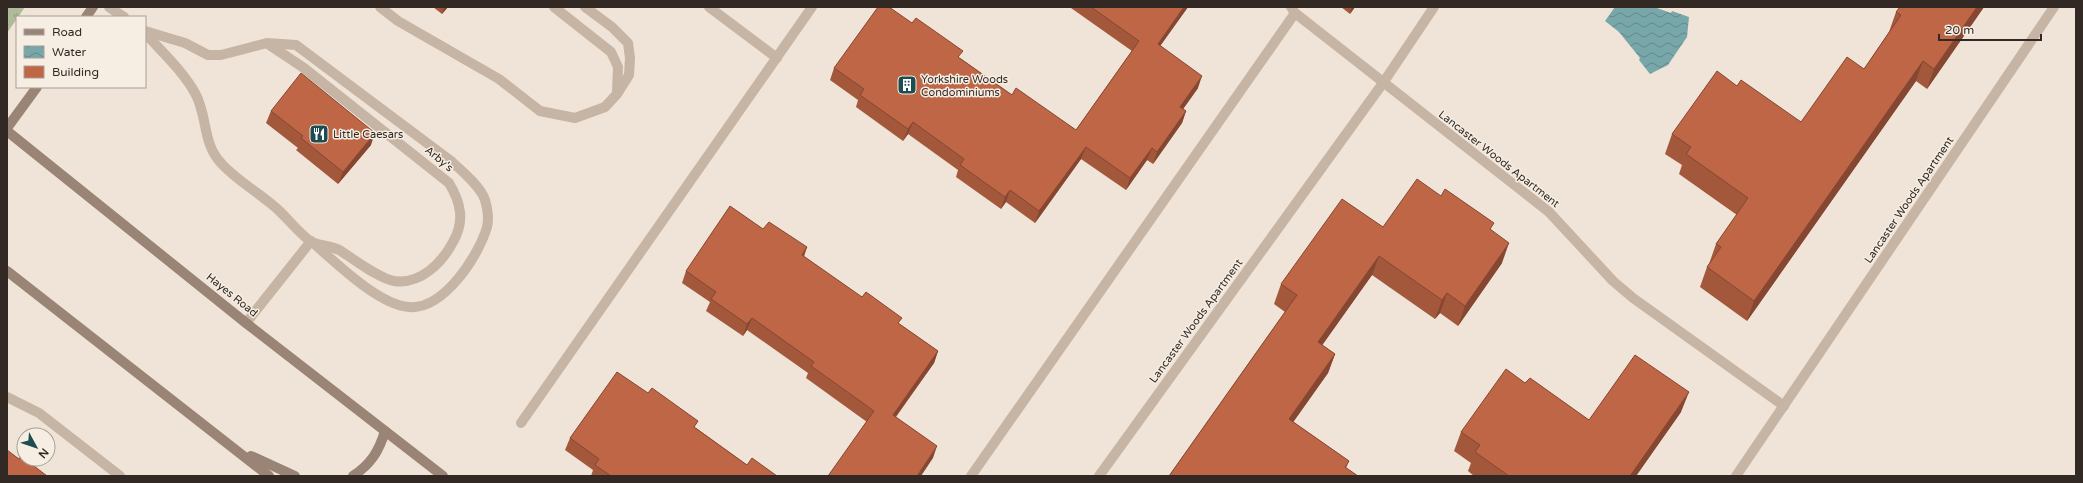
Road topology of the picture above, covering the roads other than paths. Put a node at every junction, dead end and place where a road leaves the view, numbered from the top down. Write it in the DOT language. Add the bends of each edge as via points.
graph roads {
  1 [pos="93,7"];
  2 [pos="109,7"];
  3 [pos="380,7"];
  4 [pos="554,7"];
  5 [pos="585,7"];
  6 [pos="709,7"];
  7 [pos="812,7"];
  8 [pos="1434,7"];
  9 [pos="2054,7"];
  10 [pos="1293,10"];
  11 [pos="87,16"];
  12 [pos="122,16"];
  13 [pos="146,32"];
  14 [pos="146,33"];
  15 [pos="267,43"];
  16 [pos="777,58"];
  17 [pos="1383,84"];
  18 [pos="35,88"];
  19 [pos="617,94"];
  20 [pos="7,128"];
  21 [pos="7,132"];
  22 [pos="311,242"];
  23 [pos="7,271"];
  24 [pos="246,322"];
  25 [pos="7,397"];
  26 [pos="1784,406"];
  27 [pos="521,423"];
  28 [pos="385,431"];
  29 [pos="233,447"];
  30 [pos="120,476"];
  31 [pos="269,476"];
  32 [pos="295,476"];
  33 [pos="353,476"];
  34 [pos="443,476"];
  35 [pos="971,476"];
  36 [pos="1099,476"];
  37 [pos="1736,476"];
  1 -- 11 [label="street"];
  2 -- 12 [label="street"];
  3 -- 19 [label="street" via="398,21 499,79 540,111 575,118 605,107"];
  4 -- 19 [label="street" via="611,52 618,67"];
  5 -- 19 [label="street" via="628,43 629,75"];
  6 -- 16 [label="street"];
  7 -- 16 [label="street"];
  8 -- 17 [label="street, Lancaster Woods Apartment"];
  9 -- 26 [label="street, Lancaster Woods Apartment"];
  10 -- 17 [label="street"];
  10 -- 35 [label="street"];
  13 -- 15 [label="street" via="186,43 208,55 221,55"];
  14 -- 22 [label="street" via="196,94 210,148 221,163 276,207"];
  15 -- 22 [label="street, Arby's" via="304,68 439,173 457,197 462,218 456,237 446,255 430,271 414,279 394,281 339,250"];
  15 -- 22 [label="street" via="296,45 308,53 446,157 469,178 484,198 488,225 478,250 452,285 434,301 421,306 409,307 381,297"];
  16 -- 27 [label="street"];
  17 -- 26 [label="street, Lancaster Woods Apartment" via="1549,212 1613,281 1633,298"];
  17 -- 36 [label="street, Lancaster Woods Apartment"];
  18 -- 20 [label="street"];
  21 -- 24 [label="street, Hayes Road"];
  22 -- 24 [label="street"];
  23 -- 29 [label="street"];
  24 -- 28 [label="street, Hayes Road"];
  25 -- 30 [label="street" via="39,413"];
  26 -- 37 [label="street, Lancaster Woods Apartment"];
  28 -- 33 [label="street" via="373,460"];
  28 -- 34 [label="street, Hayes Road"];
  29 -- 31 [label="street"];
  29 -- 32 [label="street"];
}
